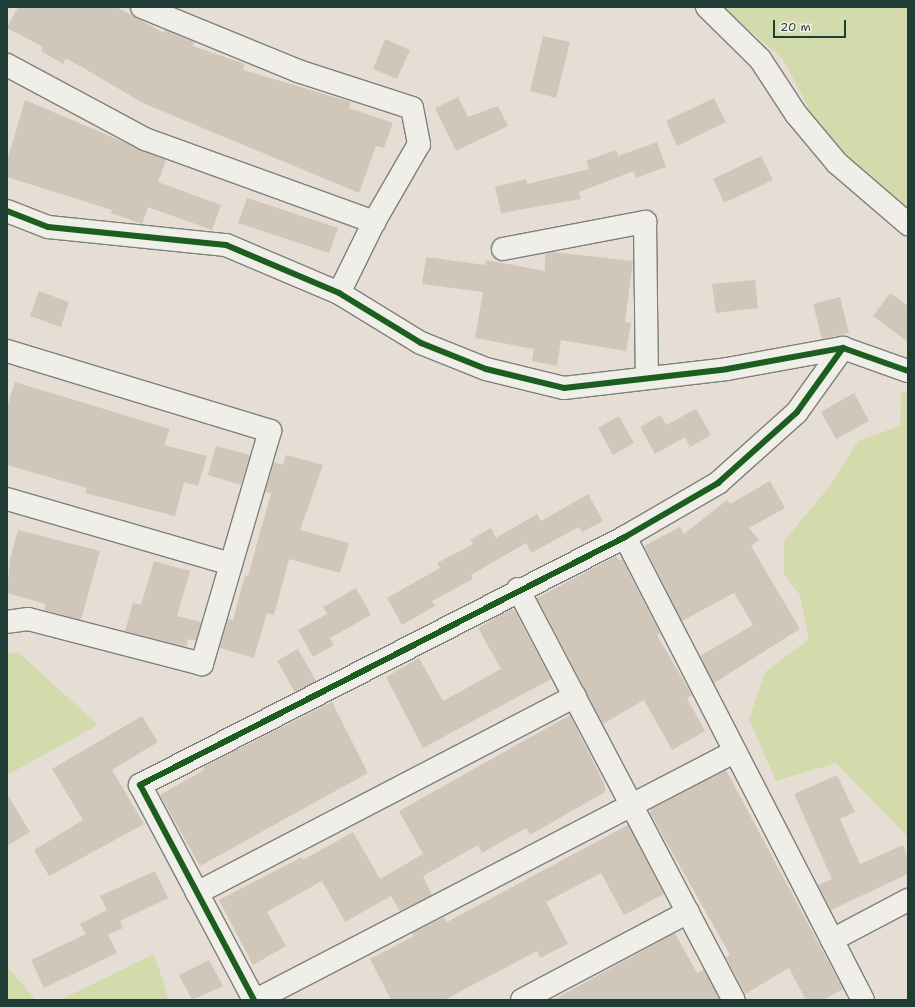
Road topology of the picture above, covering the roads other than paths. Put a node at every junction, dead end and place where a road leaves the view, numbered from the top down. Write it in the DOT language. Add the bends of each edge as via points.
graph roads {
  1 [pos="142,7"];
  2 [pos="707,7"];
  3 [pos="7,65"];
  4 [pos="7,211"];
  5 [pos="374,222"];
  6 [pos="908,224"];
  7 [pos="503,249"];
  8 [pos="339,293"];
  9 [pos="843,348"];
  10 [pos="7,351"];
  11 [pos="908,371"];
  12 [pos="647,378"];
  13 [pos="7,499"];
  14 [pos="625,536"];
  15 [pos="231,564"];
  16 [pos="518,589"];
  17 [pos="7,622"];
  18 [pos="575,696"];
  19 [pos="734,752"];
  20 [pos="632,806"];
  21 [pos="197,893"];
  22 [pos="908,900"];
  23 [pos="688,912"];
  24 [pos="832,940"];
  25 [pos="255,1000"];
  26 [pos="522,1000"];
  27 [pos="734,1000"];
  28 [pos="863,1000"];
  1 -- 5 [label="street" via="298,71 412,108 419,144"];
  2 -- 6 [label="street" via="760,59 796,114 837,163"];
  3 -- 5 [label="street" via="145,139"];
  4 -- 8 [label="street" via="48,227 226,245"];
  5 -- 8 [label="street"];
  7 -- 12 [label="street" via="645,222"];
  8 -- 12 [label="street" via="421,343 486,369 564,388"];
  9 -- 11 [label="street"];
  9 -- 12 [label="street" via="727,369"];
  9 -- 14 [label="street" via="797,412 718,483"];
  10 -- 15 [label="street" via="270,431"];
  13 -- 15 [label="street"];
  14 -- 16 [label="street"];
  14 -- 19 [label="street"];
  15 -- 17 [label="street" via="202,664 28,619"];
  16 -- 18 [label="street"];
  16 -- 21 [label="street" via="140,785"];
  18 -- 20 [label="street"];
  18 -- 21 [label="street"];
  19 -- 20 [label="street"];
  19 -- 24 [label="street"];
  20 -- 23 [label="street"];
  20 -- 25 [label="street"];
  21 -- 25 [label="street"];
  22 -- 24 [label="street"];
  23 -- 26 [label="street"];
  23 -- 27 [label="street"];
  24 -- 28 [label="street"];
}
